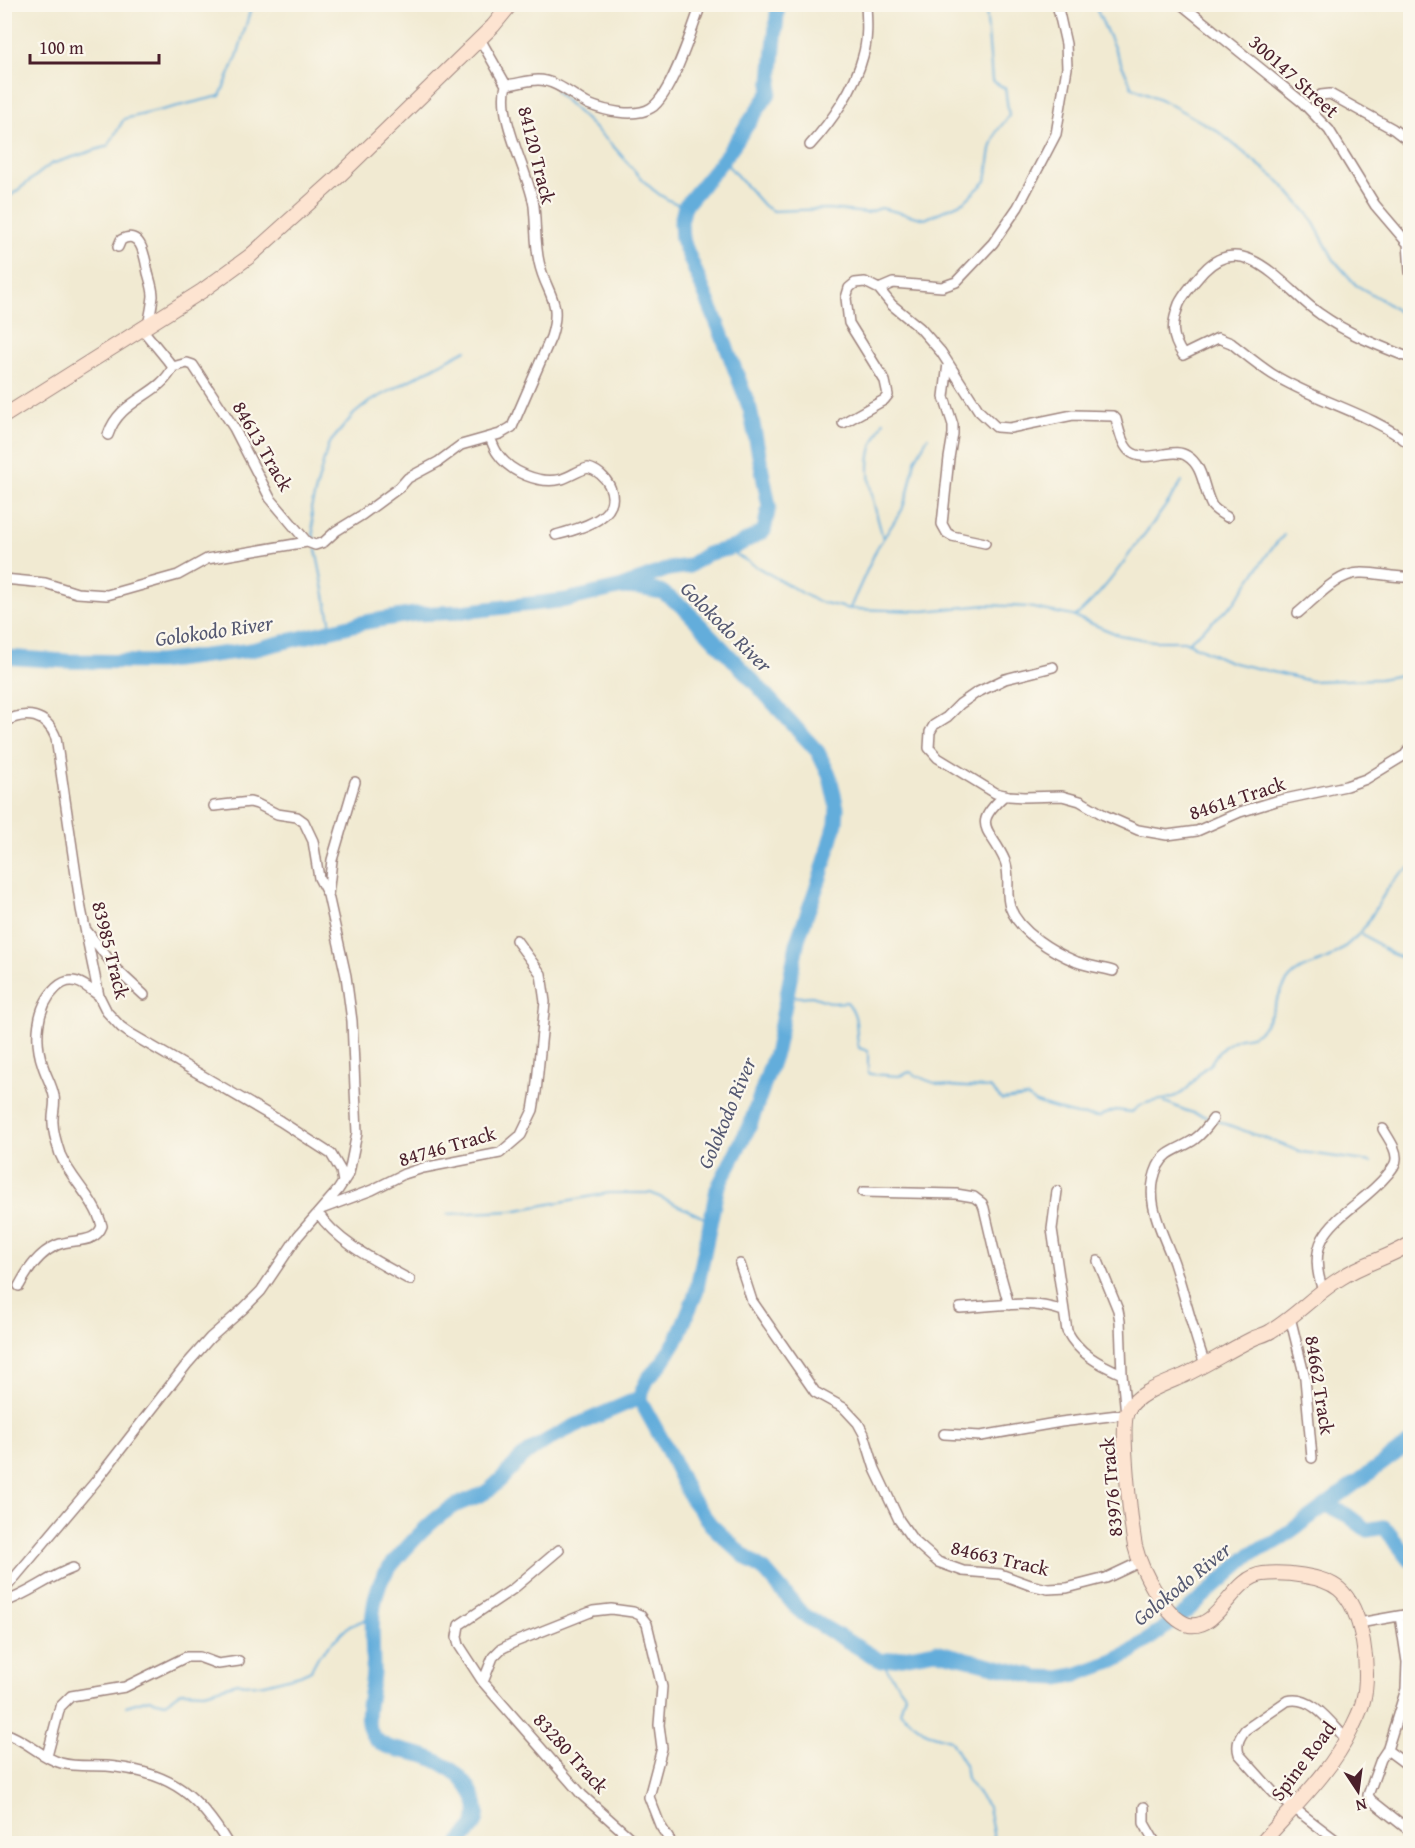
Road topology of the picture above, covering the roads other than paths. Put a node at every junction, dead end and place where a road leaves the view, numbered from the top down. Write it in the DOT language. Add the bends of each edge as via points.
graph roads {
  1 [pos="511,4"];
  2 [pos="701,4"];
  3 [pos="866,4"];
  4 [pos="1057,4"];
  5 [pos="1181,4"];
  6 [pos="480,39"];
  7 [pos="506,85"];
  8 [pos="1313,113"];
  9 [pos="1410,142"];
  10 [pos="810,145"];
  11 [pos="1409,245"];
  12 [pos="117,247"];
  13 [pos="1410,272"];
  14 [pos="879,289"];
  15 [pos="145,327"];
  16 [pos="1410,358"];
  17 [pos="948,363"];
  18 [pos="173,367"];
  19 [pos="4,416"];
  20 [pos="843,423"];
  21 [pos="108,435"];
  22 [pos="490,436"];
  23 [pos="1410,444"];
  24 [pos="1227,517"];
  25 [pos="556,535"];
  26 [pos="307,542"];
  27 [pos="985,543"];
  28 [pos="1410,577"];
  29 [pos="4,579"];
  30 [pos="1298,613"];
  31 [pos="1053,667"];
  32 [pos="4,722"];
  33 [pos="1410,748"];
  34 [pos="355,782"];
  35 [pos="1005,795"];
  36 [pos="214,806"];
  37 [pos="328,895"];
  38 [pos="85,928"];
  39 [pos="516,940"];
  40 [pos="1113,971"];
  41 [pos="144,995"];
  42 [pos="99,996"];
  43 [pos="1213,1119"];
  44 [pos="1383,1129"];
  45 [pos="343,1182"];
  46 [pos="1057,1191"];
  47 [pos="863,1192"];
  48 [pos="320,1211"];
  49 [pos="1410,1244"];
  50 [pos="1098,1261"];
  51 [pos="740,1264"];
  52 [pos="410,1280"];
  53 [pos="19,1286"];
  54 [pos="1323,1290"];
  55 [pos="1009,1305"];
  56 [pos="960,1308"];
  57 [pos="1063,1311"];
  58 [pos="1290,1317"];
  59 [pos="1205,1364"];
  60 [pos="1122,1374"];
  61 [pos="1126,1414"];
  62 [pos="944,1434"];
  63 [pos="1311,1458"];
  64 [pos="559,1550"];
  65 [pos="1140,1562"];
  66 [pos="72,1568"];
  67 [pos="4,1590"];
  68 [pos="4,1602"];
  69 [pos="1405,1615"];
  70 [pos="1359,1623"];
  71 [pos="240,1661"];
  72 [pos="483,1682"];
  73 [pos="4,1733"];
  74 [pos="1346,1739"];
  75 [pos="1387,1750"];
  76 [pos="47,1756"];
  77 [pos="1410,1767"];
  78 [pos="1144,1807"];
  79 [pos="1292,1808"];
  80 [pos="1410,1831"];
  81 [pos="1328,1839"];
  82 [pos="228,1844"];
  83 [pos="637,1844"];
  84 [pos="672,1844"];
  85 [pos="1156,1844"];
  86 [pos="1261,1844"];
  87 [pos="1341,1844"];
  1 -- 6 [label="street"];
  2 -- 7 [label="street" via="677,69 649,110 632,112 590,105 540,80"];
  3 -- 10 [label="street" via="867,35 856,75 831,121"];
  4 -- 14 [label="street" via="1067,68 1056,134 1018,207 993,243 956,282 942,287 893,283"];
  5 -- 8 [label="street, 300147 Street"];
  6 -- 7 [label="street, 84120 Track"];
  6 -- 15 [label="street" via="277,234 227,274"];
  7 -- 22 [label="street, 84120 Track" via="511,130 534,206 539,263 556,308 556,322 512,427"];
  8 -- 9 [label="street" via="1321,95 1330,94"];
  8 -- 11 [label="street, 300147 Street" via="1329,130 1375,205"];
  11 -- 13 [label="street"];
  12 -- 15 [label="street" via="129,237 141,244 144,252 152,291"];
  14 -- 17 [label="street" via="920,328"];
  14 -- 20 [label="street" via="865,282 855,283 848,291 846,307 849,323 885,381 888,395"];
  15 -- 18 [label="street"];
  15 -- 19 [label="street"];
  16 -- 23 [label="street" via="1344,330 1299,299 1269,271 1232,255 1211,263 1191,286 1173,325 1175,344 1183,355 1218,338 1232,343 1274,375 1367,417"];
  17 -- 24 [label="street" via="979,411 996,427 1010,428 1073,415 1112,416 1124,447 1132,454 1184,454 1197,468 1213,507"];
  17 -- 27 [label="street" via="944,397 953,434 942,524 952,536"];
  18 -- 21 [label="street" via="163,382 117,416"];
  18 -- 26 [label="street, 84613 Track" via="193,365 234,428 270,498"];
  22 -- 25 [label="street" via="497,454 507,465 525,474 554,481 588,468 606,481 611,493 607,513 592,523"];
  22 -- 26 [label="street, 84120 Track" via="461,445 408,478 324,542"];
  26 -- 29 [label="street, 84120 Track" via="207,559 178,574 107,595"];
  28 -- 30 [label="street" via="1349,574"];
  31 -- 35 [label="street, 84614 Track" via="1005,679 976,693 930,732 929,748 938,758 981,786"];
  32 -- 38 [label="street, 83985 Track" via="18,716 37,718 52,727 57,738"];
  33 -- 35 [label="street, 84614 Track" via="1366,779 1240,812 1188,833 1167,835 1138,830 1062,796"];
  34 -- 37 [label="street" via="332,860"];
  35 -- 40 [label="street" via="992,807 985,824 1008,869 1008,897 1013,914 1038,939 1057,951 1078,962"];
  36 -- 37 [label="street" via="257,804 304,822 313,841 319,879"];
  37 -- 45 [label="street" via="346,976 355,1069 357,1133 349,1173"];
  38 -- 41 [label="street" via="117,970"];
  38 -- 42 [label="street, 83985 Track"];
  39 -- 48 [label="street, 84746 Track" via="541,974 545,1002 533,1110 521,1135 500,1153 404,1174"];
  42 -- 45 [label="street, 83985 Track" via="121,1027 331,1154"];
  42 -- 53 [label="street" via="75,981 60,984 49,994 41,1011 38,1032 43,1066 54,1096 56,1142 70,1174 94,1207 102,1226 95,1237 49,1250 37,1259"];
  43 -- 59 [label="street" via="1195,1139 1167,1154 1154,1178 1153,1198 1155,1215"];
  44 -- 54 [label="street" via="1394,1149 1395,1164 1323,1235 1316,1263"];
  45 -- 48 [label="street"];
  46 -- 57 [label="street" via="1053,1229"];
  47 -- 55 [label="street" via="956,1194 978,1200 984,1208"];
  48 -- 52 [label="street" via="334,1233"];
  48 -- 67 [label="street" via="261,1291 194,1356"];
  49 -- 54 [label="street, 83976 Track" via="1354,1269"];
  50 -- 60 [label="street" via="1118,1310"];
  51 -- 65 [label="street, 84663 Track" via="752,1301 815,1392 844,1408 858,1423 899,1520 913,1540 938,1562 976,1573 1000,1574 1048,1589 1098,1581"];
  54 -- 58 [label="street, 83976 Track"];
  55 -- 56 [label="street"];
  55 -- 57 [label="street"];
  57 -- 60 [label="street" via="1067,1331 1084,1354"];
  58 -- 59 [label="street, 83976 Track"];
  58 -- 63 [label="street, 84662 Track" via="1305,1378"];
  59 -- 61 [label="street, 83976 Track" via="1154,1389"];
  60 -- 61 [label="street"];
  61 -- 62 [label="street" via="981,1436"];
  61 -- 65 [label="street, 83976 Track" via="1129,1492"];
  64 -- 72 [label="street, 83280 Track" via="513,1589 459,1625 459,1645"];
  65 -- 70 [label="street, 83976 Track" via="1160,1600 1188,1624 1205,1622 1245,1581 1263,1574 1307,1576 1331,1584 1348,1600"];
  66 -- 68 [label="street"];
  69 -- 70 [label="street"];
  69 -- 75 [label="street" via="1406,1689"];
  70 -- 74 [label="street, Spine Road" via="1366,1681 1363,1701"];
  71 -- 76 [label="street" via="218,1664 186,1656 125,1687 71,1696 60,1707"];
  72 -- 83 [label="street, 83280 Track" via="575,1787"];
  72 -- 84 [label="street" via="493,1657 515,1642 593,1611 611,1609 640,1615 647,1624 662,1687 662,1748 649,1797"];
  73 -- 76 [label="street"];
  74 -- 79 [label="street, Spine Road"];
  74 -- 79 [label="street" via="1314,1707 1297,1699 1287,1701 1240,1736 1239,1754"];
  75 -- 77 [label="street"];
  75 -- 80 [label="street" via="1368,1796"];
  76 -- 82 [label="street" via="60,1763 138,1770 161,1777 195,1798"];
  78 -- 85 [label="street" via="1144,1823"];
  79 -- 81 [label="street"];
  79 -- 86 [label="street, Spine Road"];
  81 -- 87 [label="street"];
}
